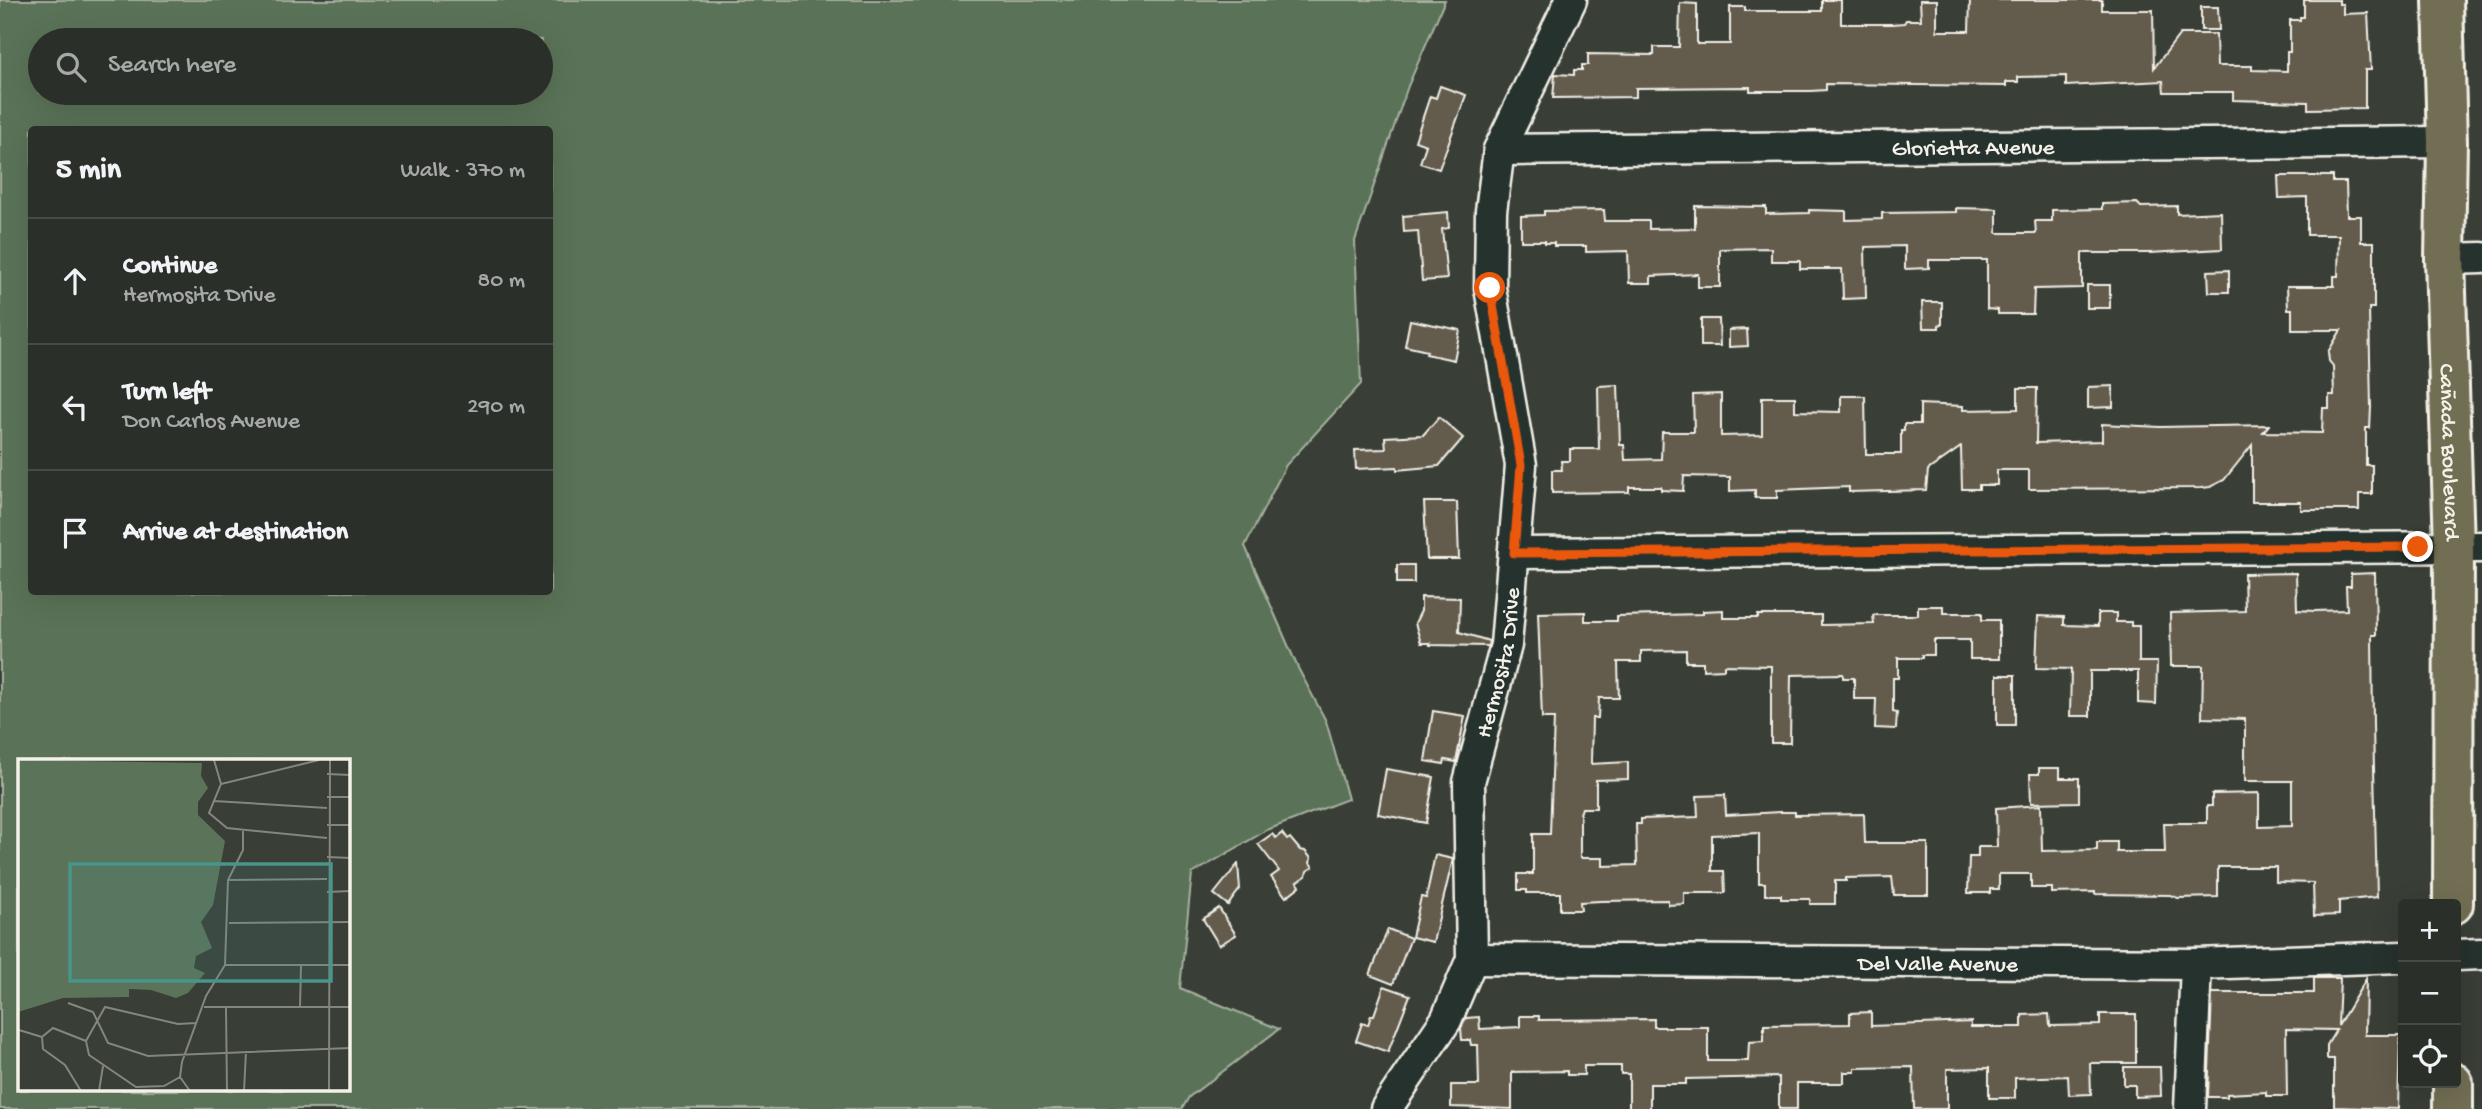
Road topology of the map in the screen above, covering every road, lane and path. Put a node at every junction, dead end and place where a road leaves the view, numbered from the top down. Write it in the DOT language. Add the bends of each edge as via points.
graph roads {
  1 [pos="1571,0"];
  2 [pos="2443,0"];
  3 [pos="2446,142"];
  4 [pos="1499,150"];
  5 [pos="2464,258"];
  6 [pos="2468,546"];
  7 [pos="1514,553"];
  8 [pos="2453,899"];
  9 [pos="2482,954"];
  10 [pos="2461,955"];
  11 [pos="2398,957"];
  12 [pos="1472,959"];
  13 [pos="2196,964"];
  14 [pos="2453,1088"];
  15 [pos="1386,1109"];
  16 [pos="2190,1109"];
  17 [pos="2454,1109"];
  1 -- 4 [label="street, Hermosita Drive"];
  2 -- 3 [label="main road, Cañada Boulevard"];
  3 -- 4 [label="street, Glorietta Avenue"];
  3 -- 5 [label="main road, Cañada Boulevard"];
  4 -- 7 [label="street, Hermosita Drive" via="1491,211 1490,288 1521,465"];
  5 -- 6 [label="main road, Cañada Boulevard"];
  6 -- 7 [label="street"];
  6 -- 8 [label="main road, Cañada Boulevard"];
  7 -- 12 [label="street, Hermosita Drive" via="1506,645 1469,782"];
  9 -- 10 [label="street"];
  11 -- 13 [label="street, Del Valle Avenue"];
  12 -- 13 [label="street, Del Valle Avenue"];
  12 -- 15 [label="street, Hermosita Drive" via="1446,1020"];
  13 -- 16 [label="street"];
  14 -- 17 [label="main road"];
}
